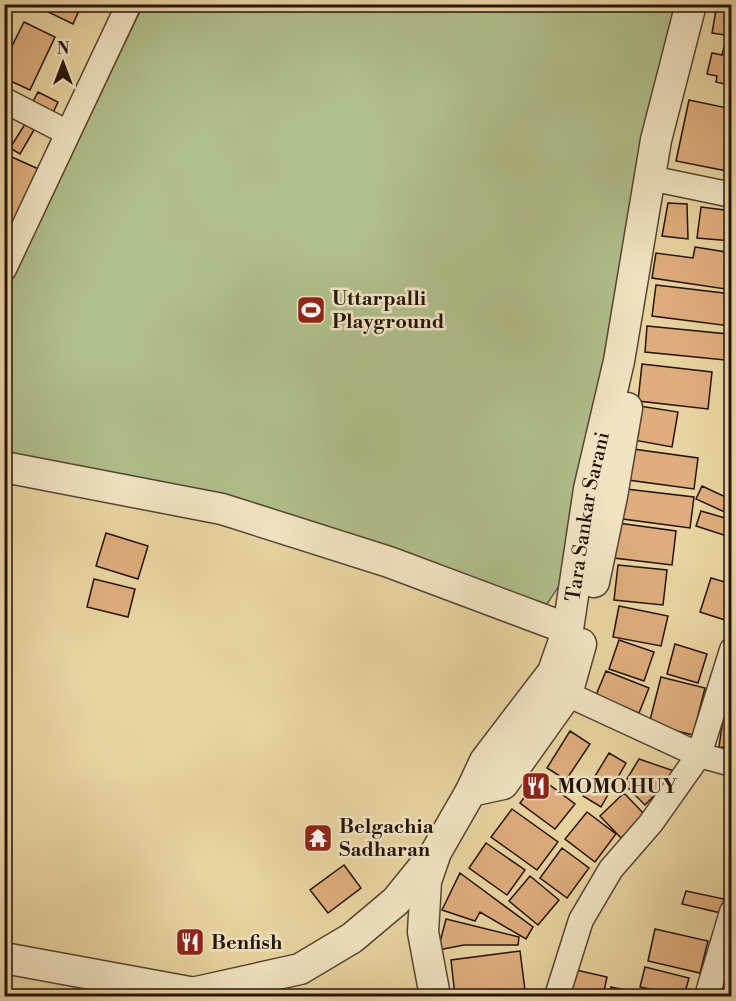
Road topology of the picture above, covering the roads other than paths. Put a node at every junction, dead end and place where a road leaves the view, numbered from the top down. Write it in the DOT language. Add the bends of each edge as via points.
graph roads {
  1 [pos="129,4"];
  2 [pos="691,4"];
  3 [pos="713,4"];
  4 [pos="4,100"];
  5 [pos="68,133"];
  6 [pos="658,180"];
  7 [pos="732,195"];
  8 [pos="4,269"];
  9 [pos="4,467"];
  10 [pos="568,629"];
  11 [pos="732,650"];
  12 [pos="556,689"];
  13 [pos="699,755"];
  14 [pos="732,764"];
  15 [pos="436,852"];
  16 [pos="732,912"];
  17 [pos="4,958"];
  18 [pos="202,995"];
  19 [pos="435,996"];
  20 [pos="557,996"];
  21 [pos="707,996"];
  1 -- 5 [label="street"];
  2 -- 6 [label="street, Tara Sankar Sarani" via="656,140"];
  3 -- 6 [label="street"];
  4 -- 5 [label="street"];
  5 -- 8 [label="street"];
  6 -- 7 [label="street"];
  6 -- 10 [label="street, Tara Sankar Sarani" via="589,489"];
  6 -- 12 [label="street" via="612,496 577,662"];
  9 -- 10 [label="street" via="222,509 389,562"];
  10 -- 12 [label="street, Tara Sankar Sarani" via="553,672"];
  11 -- 13 [label="street"];
  12 -- 13 [label="street"];
  12 -- 15 [label="street, Tara Sankar Sarani" via="485,761"];
  13 -- 14 [label="street"];
  13 -- 20 [label="street" via="651,823 611,869 582,920"];
  15 -- 18 [label="street" via="396,900 352,938 300,969"];
  15 -- 19 [label="street, Tara Sankar Sarani" via="426,881 423,932"];
  16 -- 21 [label="street"];
  17 -- 18 [label="street"];
}
